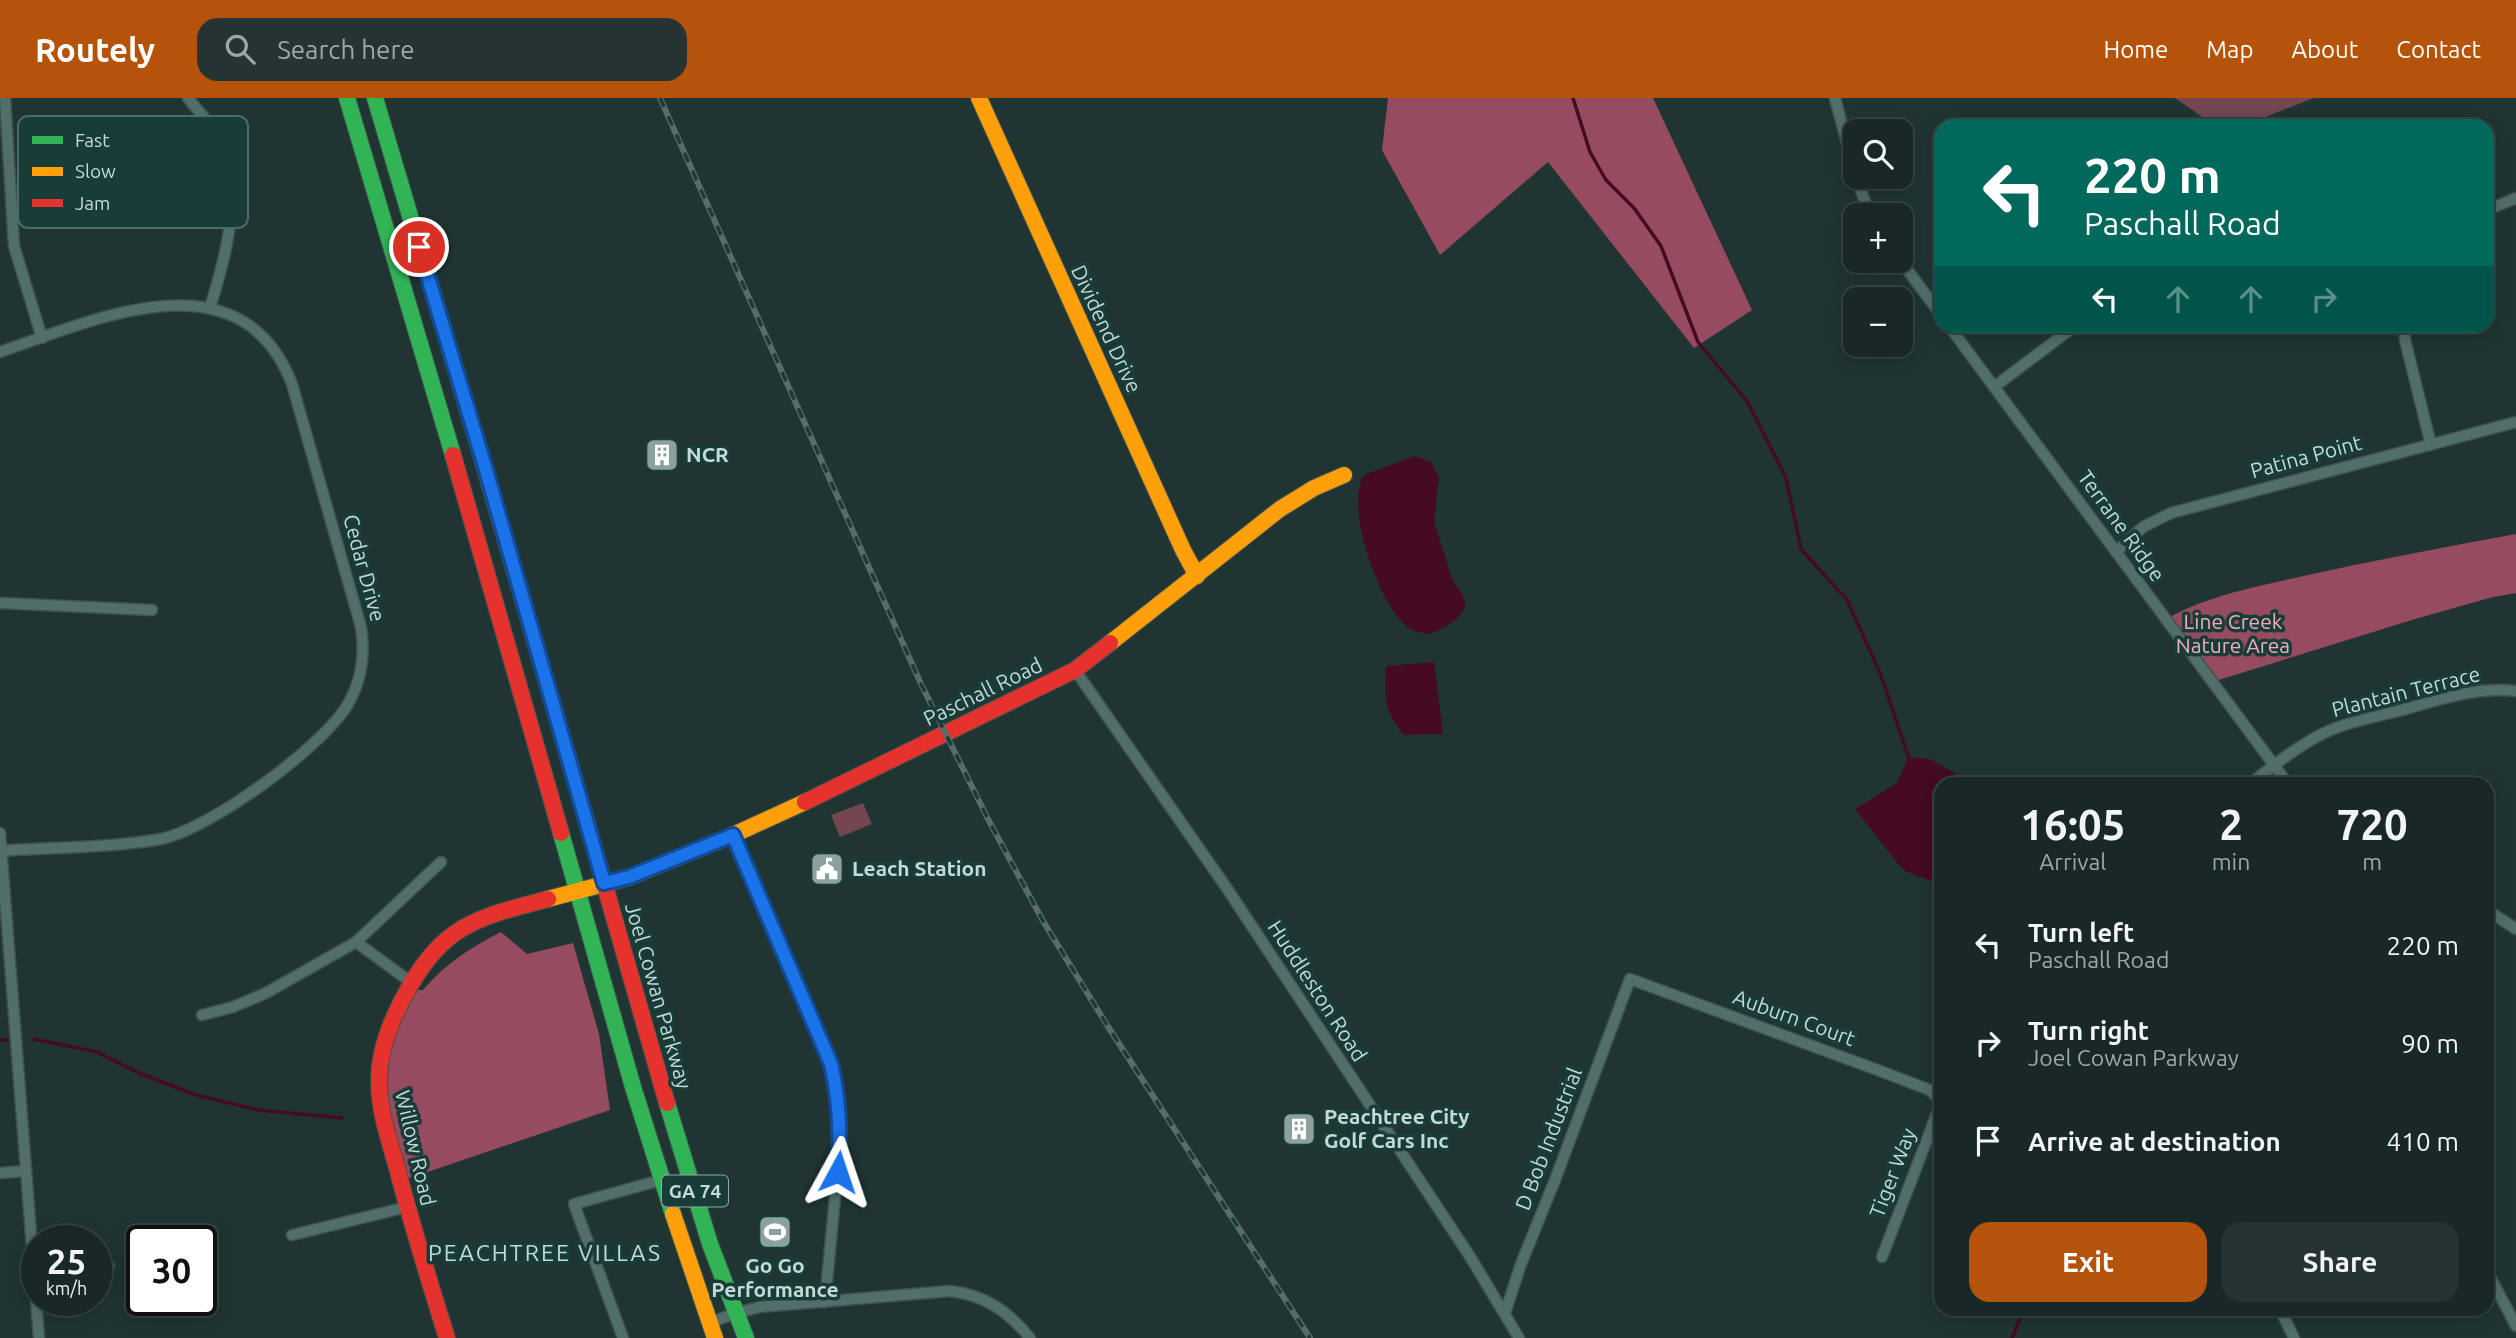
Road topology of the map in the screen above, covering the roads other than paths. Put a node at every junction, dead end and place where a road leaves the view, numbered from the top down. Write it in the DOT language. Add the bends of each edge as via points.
graph roads {
  1 [pos="5,98"];
  2 [pos="188,98"];
  3 [pos="346,98"];
  4 [pos="375,98"];
  5 [pos="979,98"];
  6 [pos="1835,98"];
  7 [pos="203,116"];
  8 [pos="1843,129"];
  9 [pos="2516,198"];
  10 [pos="2494,207"];
  11 [pos="230,228"];
  12 [pos="1910,273"];
  13 [pos="1934,306"];
  14 [pos="210,308"];
  15 [pos="1954,333"];
  16 [pos="2066,333"];
  17 [pos="2404,333"];
  18 [pos="42,338"];
  19 [pos="0,352"];
  20 [pos="1994,387"];
  21 [pos="2516,422"];
  22 [pos="2431,445"];
  23 [pos="1344,475"];
  24 [pos="2116,552"];
  25 [pos="1197,576"];
  26 [pos="0,603"];
  27 [pos="152,610"];
  28 [pos="1075,670"];
  29 [pos="2516,691"];
  30 [pos="2273,766"];
  31 [pos="2259,777"];
  32 [pos="2282,777"];
  33 [pos="0,833"];
  34 [pos="733,835"];
  35 [pos="1,851"];
  36 [pos="441,862"];
  37 [pos="604,883"];
  38 [pos="578,890"];
  39 [pos="2494,915"];
  40 [pos="2516,929"];
  41 [pos="356,943"];
  42 [pos="4,951"];
  43 [pos="1630,979"];
  44 [pos="412,983"];
  45 [pos="202,1015"];
  46 [pos="1934,1094"];
  47 [pos="1934,1120"];
  48 [pos="25,1171"];
  49 [pos="0,1173"];
  50 [pos="661,1180"];
  51 [pos="407,1207"];
  52 [pos="31,1225"];
  53 [pos="292,1235"];
  54 [pos="1882,1257"];
  55 [pos="2494,1284"];
  56 [pos="825,1302"];
  57 [pos="736,1312"];
  58 [pos="1505,1313"];
  59 [pos="37,1316"];
  60 [pos="2283,1316"];
  61 [pos="2516,1326"];
  62 [pos="712,1330"];
  63 [pos="38,1338"];
  64 [pos="447,1338"];
  65 [pos="623,1338"];
  66 [pos="746,1338"];
  67 [pos="1030,1338"];
  68 [pos="1519,1338"];
  69 [pos="2294,1338"];
  1 -- 18 [label="street" via="14,246"];
  2 -- 7 [label="street"];
  3 -- 38 [label="main road, GA 74"];
  4 -- 37 [label="main road, Joel Cowan Parkway / GA 74"];
  5 -- 25 [label="main road, Dividend Drive"];
  6 -- 8 [label="street"];
  9 -- 10 [label="street"];
  11 -- 14 [label="street"];
  12 -- 13 [label="street"];
  14 -- 18 [label="street, Cedar Drive" via="184,304 152,307"];
  14 -- 35 [label="street, Cedar Drive" via="254,328 286,368 361,627 364,646 356,688 336,721 310,746 212,819 162,838"];
  15 -- 20 [label="street, Terrane Ridge"];
  16 -- 20 [label="street"];
  17 -- 22 [label="street"];
  18 -- 19 [label="street, Cedar Drive"];
  20 -- 24 [label="street, Terrane Ridge"];
  21 -- 22 [label="street, Patina Point"];
  22 -- 24 [label="street, Patina Point" via="2171,513 2143,527"];
  23 -- 25 [label="main road, Paschall Road" via="1280,509"];
  24 -- 30 [label="street, Terrane Ridge"];
  25 -- 28 [label="main road, Paschall Road"];
  26 -- 27 [label="street"];
  28 -- 34 [label="main road, Paschall Road"];
  28 -- 58 [label="street, Huddleston Road" via="1226,887"];
  29 -- 30 [label="street, Plantain Terrace" via="2450,697 2345,724"];
  30 -- 31 [label="street, Plantain Terrace"];
  30 -- 32 [label="street, Terrane Ridge"];
  33 -- 35 [label="street"];
  34 -- 37 [label="main road, Paschall Road"];
  34 -- 56 [label="street" via="831,1064 837,1090 841,1135"];
  35 -- 42 [label="street"];
  36 -- 41 [label="street"];
  37 -- 38 [label="main road, Willow Road"];
  37 -- 57 [label="main road, Joel Cowan Parkway / GA 74" via="710,1244"];
  38 -- 44 [label="main road, Willow Road" via="471,923 424,962"];
  38 -- 50 [label="main road, GA 74"];
  39 -- 40 [label="street"];
  41 -- 44 [label="street"];
  41 -- 45 [label="street" via="266,993"];
  42 -- 48 [label="street" via="14,997"];
  43 -- 46 [label="street, Auburn Court"];
  43 -- 58 [label="street, D Bob Industrial"];
  44 -- 51 [label="main road, Willow Road" via="382,1050 379,1082 382,1113"];
  47 -- 54 [label="street, Tiger Way"];
  48 -- 49 [label="street"];
  48 -- 52 [label="street"];
  50 -- 62 [label="main road, GA 74"];
  50 -- 65 [label="street" via="574,1204"];
  51 -- 53 [label="street"];
  51 -- 64 [label="main road, Willow Road"];
  55 -- 61 [label="street"];
  56 -- 57 [label="street"];
  56 -- 67 [label="street" via="964,1292 998,1306"];
  57 -- 62 [label="street"];
  57 -- 66 [label="main road, Joel Cowan Parkway / GA 74"];
  58 -- 68 [label="street, Huddleston Road"];
  59 -- 63 [label="street"];
  60 -- 69 [label="street"];
}
